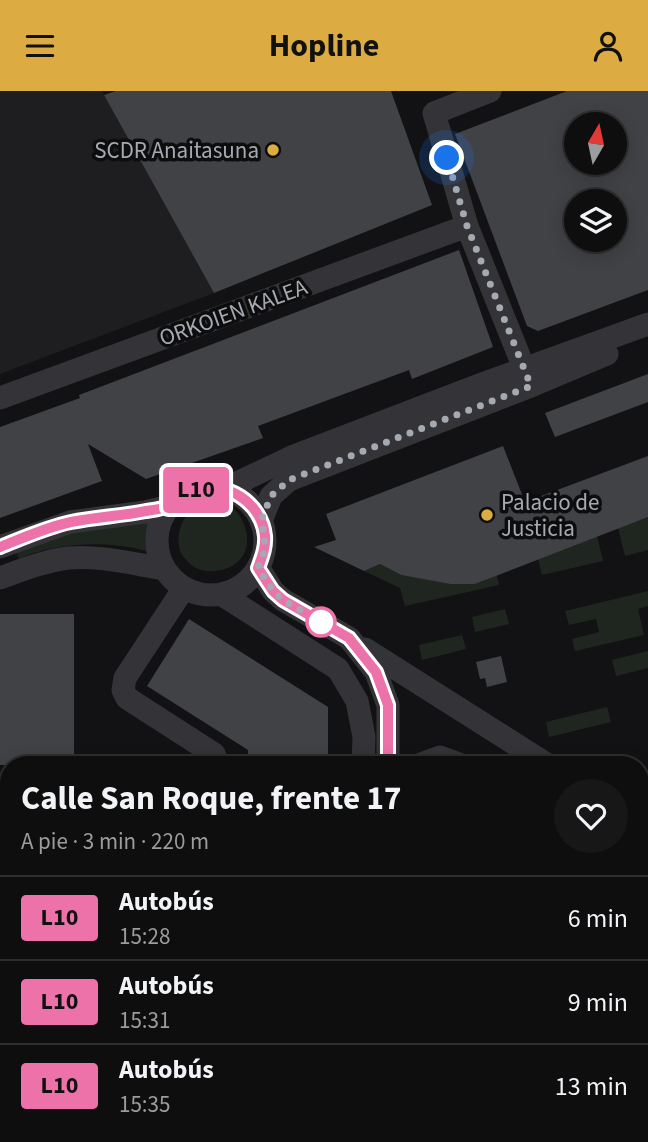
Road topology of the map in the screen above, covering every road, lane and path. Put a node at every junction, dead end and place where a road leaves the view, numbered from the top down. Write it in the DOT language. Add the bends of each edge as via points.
graph roads {
  1 [pos="490,91"];
  2 [pos="467,226"];
  3 [pos="648,324"];
  4 [pos="648,337"];
  5 [pos="527,377"];
  6 [pos="0,398"];
  7 [pos="224,488"];
  8 [pos="170,506"];
  9 [pos="261,521"];
  10 [pos="0,547"];
  11 [pos="258,568"];
  12 [pos="165,569"];
  13 [pos="0,578"];
  14 [pos="184,588"];
  15 [pos="221,594"];
  16 [pos="349,638"];
  17 [pos="215,756"];
  18 [pos="363,756"];
  19 [pos="388,756"];
  20 [pos="534,756"];
  1 -- 2 [label="street" via="434,113"];
  2 -- 5 [label="street"];
  2 -- 6 [label="street, ORKOIEN KALEA"];
  3 -- 5 [label="street"];
  4 -- 5 [label="street"];
  5 -- 7 [label="street" via="294,456"];
  5 -- 9 [label="street" via="289,480 271,496"];
  7 -- 8 [label="street" via="194,490"];
  7 -- 9 [label="street" via="253,506"];
  8 -- 10 [label="street" via="70,522"];
  8 -- 12 [label="street" via="157,537"];
  9 -- 11 [label="street" via="264,552"];
  11 -- 15 [label="street" via="249,580"];
  11 -- 16 [label="street" via="283,600"];
  12 -- 13 [label="street" via="99,558 67,558"];
  12 -- 14 [label="street"];
  14 -- 15 [label="street"];
  14 -- 17 [label="street" via="125,678 122,690 127,698"];
  15 -- 18 [label="street" via="338,669 357,701"];
  16 -- 19 [label="street" via="376,672 388,705"];
  16 -- 20 [label="street"];
}
